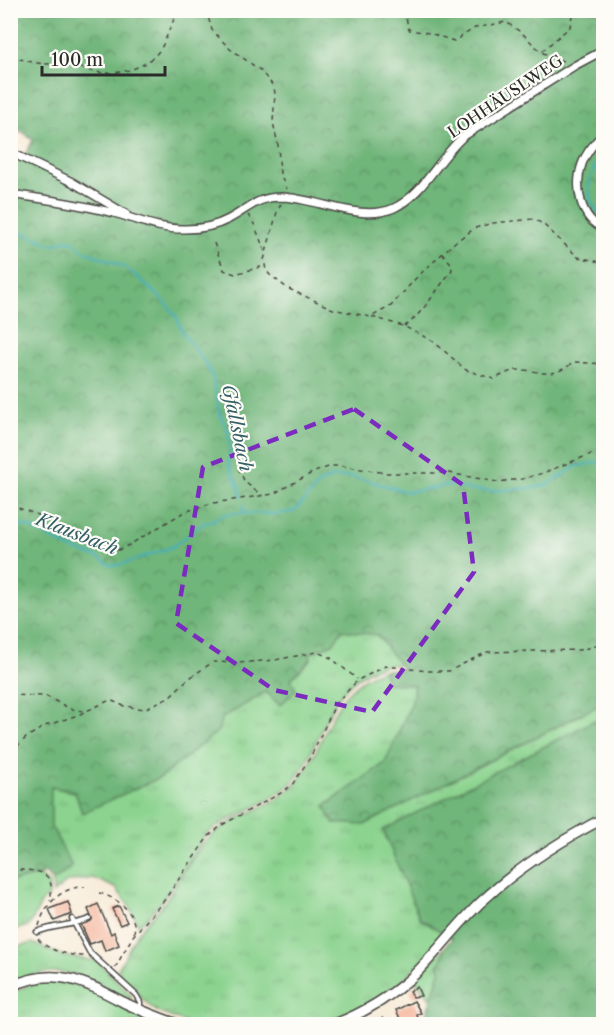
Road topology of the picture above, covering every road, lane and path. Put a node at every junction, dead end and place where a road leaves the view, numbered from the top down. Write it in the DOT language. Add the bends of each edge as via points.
graph roads {
  1 [pos="180,10"];
  2 [pos="206,10"];
  3 [pos="404,10"];
  4 [pos="573,10"];
  5 [pos="603,50"];
  6 [pos="541,52"];
  7 [pos="10,57"];
  8 [pos="574,66"];
  9 [pos="603,133"];
  10 [pos="10,152"];
  11 [pos="10,194"];
  12 [pos="287,197"];
  13 [pos="243,210"];
  14 [pos="130,217"];
  15 [pos="603,229"];
  16 [pos="214,243"];
  17 [pos="442,253"];
  18 [pos="266,255"];
  19 [pos="603,263"];
  20 [pos="265,265"];
  21 [pos="371,317"];
  22 [pos="403,326"];
  23 [pos="603,364"];
  24 [pos="603,449"];
  25 [pos="237,468"];
  26 [pos="263,497"];
  27 [pos="10,505"];
  28 [pos="603,644"];
  29 [pos="358,680"];
  30 [pos="10,695"];
  31 [pos="86,711"];
  32 [pos="10,753"];
  33 [pos="603,818"];
  34 [pos="10,870"];
  35 [pos="99,893"];
  36 [pos="49,902"];
  37 [pos="72,919"];
  38 [pos="89,919"];
  39 [pos="75,925"];
  40 [pos="37,932"];
  41 [pos="133,936"];
  42 [pos="112,972"];
  43 [pos="10,987"];
  44 [pos="140,1009"];
  45 [pos="177,1024"];
  46 [pos="335,1024"];
  1 -- 7 [label="path" via="159,51 139,67 125,72 107,74 67,62 38,63"];
  2 -- 12 [label="path" via="212,30 230,49 260,70 274,87 273,122"];
  3 -- 6 [label="path" via="409,30 454,41 475,28 506,22"];
  4 -- 6 [label="path" via="570,27"];
  5 -- 8 [label="street, LOHHÄUSLWEG"];
  6 -- 8 [label="path"];
  8 -- 12 [label="street, LOHHÄUSLWEG" via="464,136 408,199 396,207 374,214"];
  9 -- 15 [label="street" via="582,164 579,188 588,217"];
  10 -- 14 [label="street" via="72,182"];
  11 -- 14 [label="street"];
  12 -- 13 [label="street, LOHHÄUSLWEG" via="265,198"];
  12 -- 18 [label="path" via="277,212"];
  13 -- 14 [label="street, LOHHÄUSLWEG" via="220,224 185,229 161,227"];
  13 -- 18 [label="path" via="254,224"];
  16 -- 20 [label="path" via="224,270 235,274"];
  17 -- 19 [label="path" via="475,228 527,218 544,225 578,257"];
  17 -- 21 [label="path" via="391,306"];
  17 -- 22 [label="path" via="452,270 420,314"];
  18 -- 20 [label="path"];
  20 -- 21 [label="path" via="270,275 305,298"];
  21 -- 22 [label="path"];
  22 -- 23 [label="path" via="434,341 466,370 494,379 515,370 549,375 574,362"];
  24 -- 26 [label="path" via="543,473 497,482 449,473 387,473 331,466"];
  25 -- 26 [label="path" via="245,482"];
  26 -- 27 [label="path" via="184,512 118,550 91,543 44,517"];
  28 -- 29 [label="path" via="579,650 487,652 449,671 386,666"];
  29 -- 31 [label="path" via="332,657 316,652 275,660 213,662 169,698 144,709 110,700"];
  29 -- 41 [label="path" via="336,704 292,785 214,831"];
  30 -- 31 [label="path" via="45,696 71,709"];
  31 -- 32 [label="path" via="36,731"];
  33 -- 46 [label="street" via="494,891 387,998"];
  34 -- 36 [label="path" via="38,870 48,878 52,888"];
  35 -- 41 [label="path" via="123,905 135,925"];
  37 -- 39 [label="lane"];
  38 -- 39 [label="lane"];
  39 -- 40 [label="lane"];
  39 -- 42 [label="lane" via="87,949"];
  41 -- 42 [label="path"];
  42 -- 44 [label="lane" via="136,995"];
  43 -- 44 [label="street" via="35,979 68,977"];
  44 -- 45 [label="street"];
}
